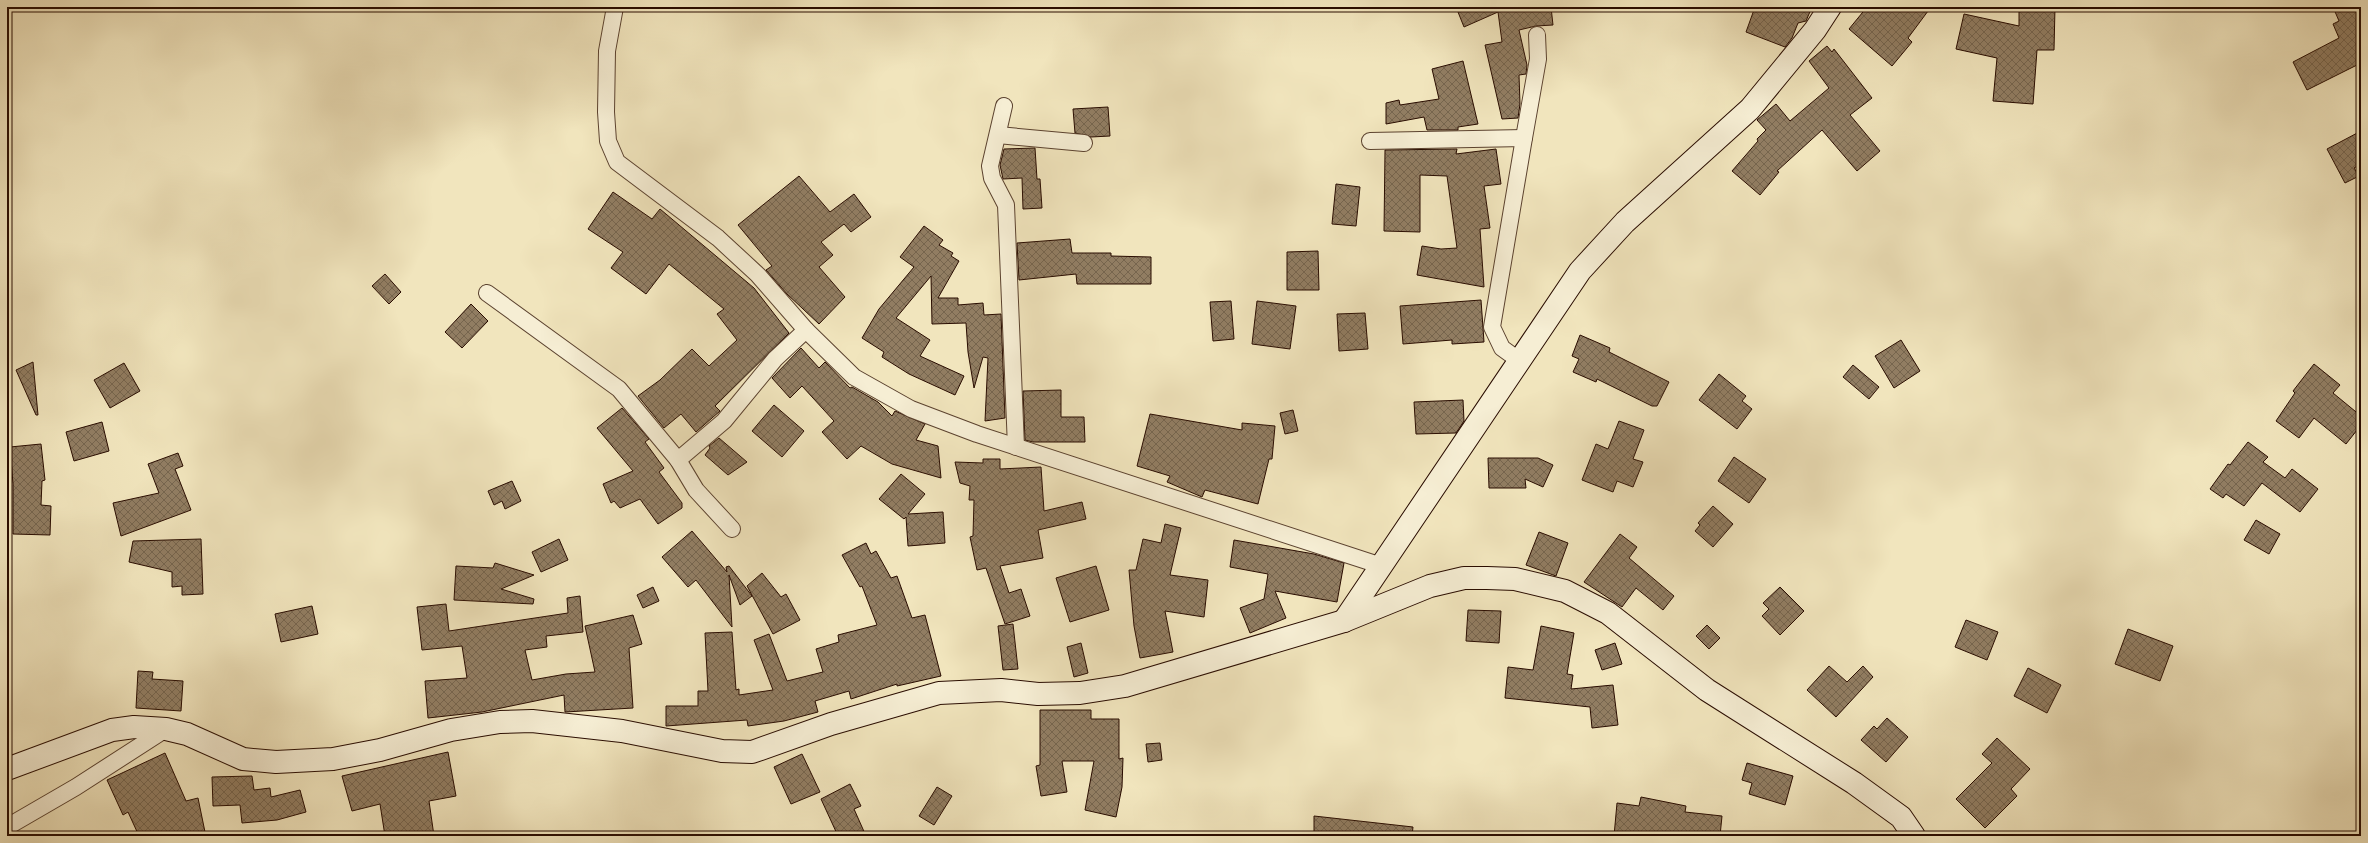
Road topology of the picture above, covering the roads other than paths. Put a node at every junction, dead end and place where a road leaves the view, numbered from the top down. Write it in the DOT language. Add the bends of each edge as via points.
graph roads {
  1 [pos="615,7"];
  2 [pos="1830,7"];
  3 [pos="1537,34"];
  4 [pos="1004,106"];
  5 [pos="998,134"];
  6 [pos="1524,138"];
  7 [pos="1370,141"];
  8 [pos="1084,143"];
  9 [pos="487,293"];
  10 [pos="806,330"];
  11 [pos="1520,361"];
  12 [pos="1016,447"];
  13 [pos="678,460"];
  14 [pos="732,529"];
  15 [pos="1382,566"];
  16 [pos="1344,621"];
  17 [pos="166,729"];
  18 [pos="7,769"];
  19 [pos="7,827"];
  20 [pos="1914,836"];
  1 -- 10 [label="street" via="607,50 606,112 608,141 617,162 718,238 758,275"];
  2 -- 11 [label="main road" via="1815,30 1750,109 1625,222 1580,271"];
  3 -- 6 [label="street" via="1538,58"];
  4 -- 5 [label="street"];
  5 -- 8 [label="street"];
  5 -- 12 [label="street" via="990,166 992,178 1006,205"];
  6 -- 7 [label="street"];
  6 -- 11 [label="street" via="1492,327 1502,348"];
  9 -- 13 [label="street" via="619,389"];
  10 -- 12 [label="street" via="854,377 911,409"];
  10 -- 13 [label="street" via="775,360 724,420"];
  11 -- 15 [label="main road"];
  12 -- 15 [label="street"];
  13 -- 14 [label="street" via="696,490"];
  15 -- 16 [label="main road"];
  16 -- 17 [label="main road" via="1125,686 1080,693 1038,694 1000,690 939,693 831,724 752,752 722,751 622,731 532,721 500,722 451,730 380,750 333,759 276,762 243,759 187,734"];
  16 -- 20 [label="main road" via="1430,586 1464,578 1515,579 1565,591 1608,613 1707,690 1854,783 1901,817"];
  17 -- 18 [label="main road" via="134,726 112,730"];
  17 -- 19 [label="street" via="76,787"];
}
